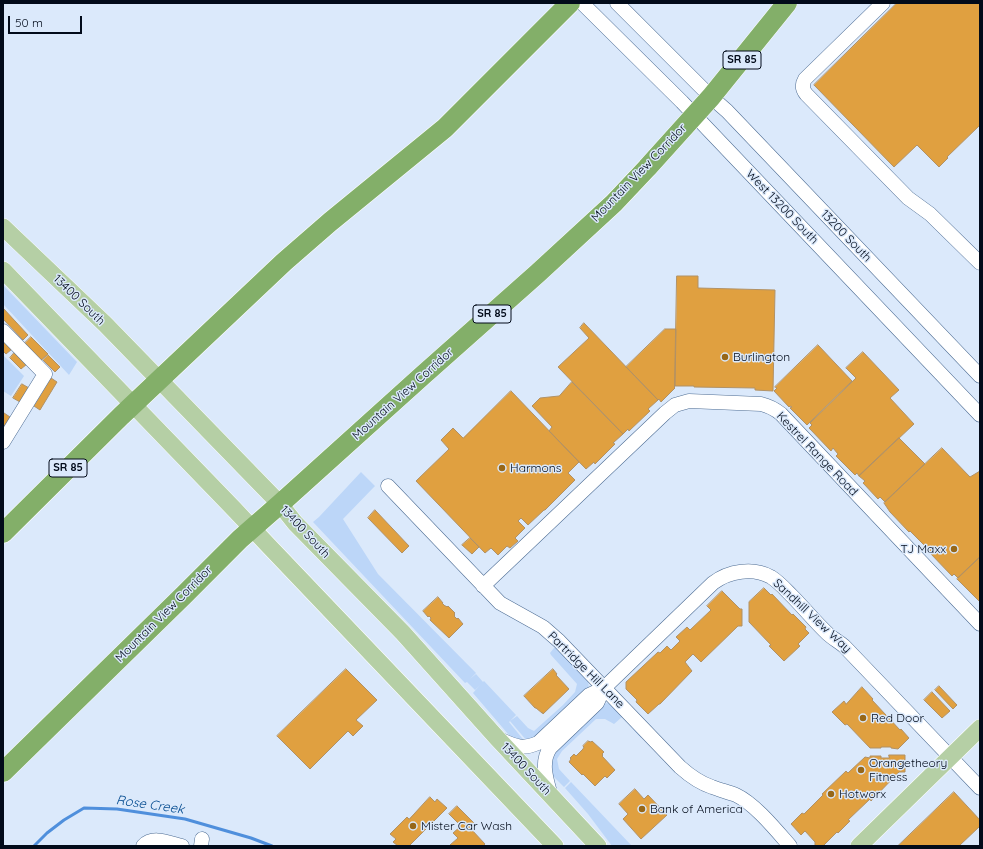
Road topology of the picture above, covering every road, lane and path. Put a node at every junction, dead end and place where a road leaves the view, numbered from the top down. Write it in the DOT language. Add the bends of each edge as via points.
graph roads {
  1 [pos="570,3"];
  2 [pos="582,3"];
  3 [pos="617,3"];
  4 [pos="787,3"];
  5 [pos="883,3"];
  6 [pos="711,97"];
  7 [pos="694,115"];
  8 [pos="3,227"];
  9 [pos="980,263"];
  10 [pos="3,270"];
  11 [pos="3,331"];
  12 [pos="980,376"];
  13 [pos="160,379"];
  14 [pos="133,404"];
  15 [pos="980,415"];
  16 [pos="3,442"];
  17 [pos="388,486"];
  18 [pos="280,504"];
  19 [pos="252,528"];
  20 [pos="3,533"];
  21 [pos="483,586"];
  22 [pos="980,624"];
  23 [pos="604,688"];
  24 [pos="980,728"];
  25 [pos="497,738"];
  26 [pos="951,756"];
  27 [pos="3,772"];
  28 [pos="980,788"];
  29 [pos="551,797"];
  30 [pos="143,846"];
  31 [pos="182,846"];
  32 [pos="555,846"];
  33 [pos="598,846"];
  34 [pos="790,846"];
  35 [pos="859,846"];
  1 -- 13 [label="highway, SR 85" via="445,128 284,262"];
  2 -- 7 [label="street, West 13200 South"];
  3 -- 6 [label="street"];
  4 -- 6 [label="highway, Mountain View Corridor / SR 85"];
  5 -- 9 [label="street" via="805,79 803,89 908,198 930,214"];
  6 -- 7 [label="highway, Mountain View Corridor / SR 85"];
  6 -- 12 [label="street, 13200 South"];
  7 -- 15 [label="street, West 13200 South"];
  7 -- 18 [label="highway, Mountain View Corridor / SR 85" via="602,214"];
  8 -- 13 [label="main road, 13400 South"];
  10 -- 14 [label="main road"];
  11 -- 16 [label="street" via="45,374"];
  13 -- 14 [label="highway, SR 85"];
  13 -- 18 [label="main road, 13400 South"];
  14 -- 19 [label="main road"];
  14 -- 20 [label="highway, SR 85"];
  17 -- 21 [label="street, Partridge Hill Lane"];
  18 -- 19 [label="highway, Mountain View Corridor / SR 85"];
  18 -- 25 [label="main road, 13400 South" via="295,523 403,633"];
  19 -- 27 [label="highway, Mountain View Corridor / SR 85"];
  19 -- 32 [label="main road"];
  21 -- 22 [label="street, Kestrel Range Road" via="675,405 689,401 761,404 781,414"];
  21 -- 23 [label="street, Partridge Hill Lane" via="504,606 548,631"];
  23 -- 25 [label="street, Sandhill View Way" via="589,695 538,743 518,747"];
  23 -- 26 [label="street, Sandhill View Way" via="713,583 736,572 761,573 780,584"];
  23 -- 29 [label="street, Sandhill View Way" via="597,703 547,753 545,769"];
  23 -- 34 [label="street, Partridge Hill Lane" via="688,774 704,784 736,795 757,810"];
  24 -- 26 [label="main road"];
  25 -- 29 [label="main road, 13400 South"];
  26 -- 28 [label="street, Sandhill View Way"];
  26 -- 35 [label="main road"];
  29 -- 33 [label="main road, 13400 South"];
  30 -- 31 [label="street" via="156,840"];
}
